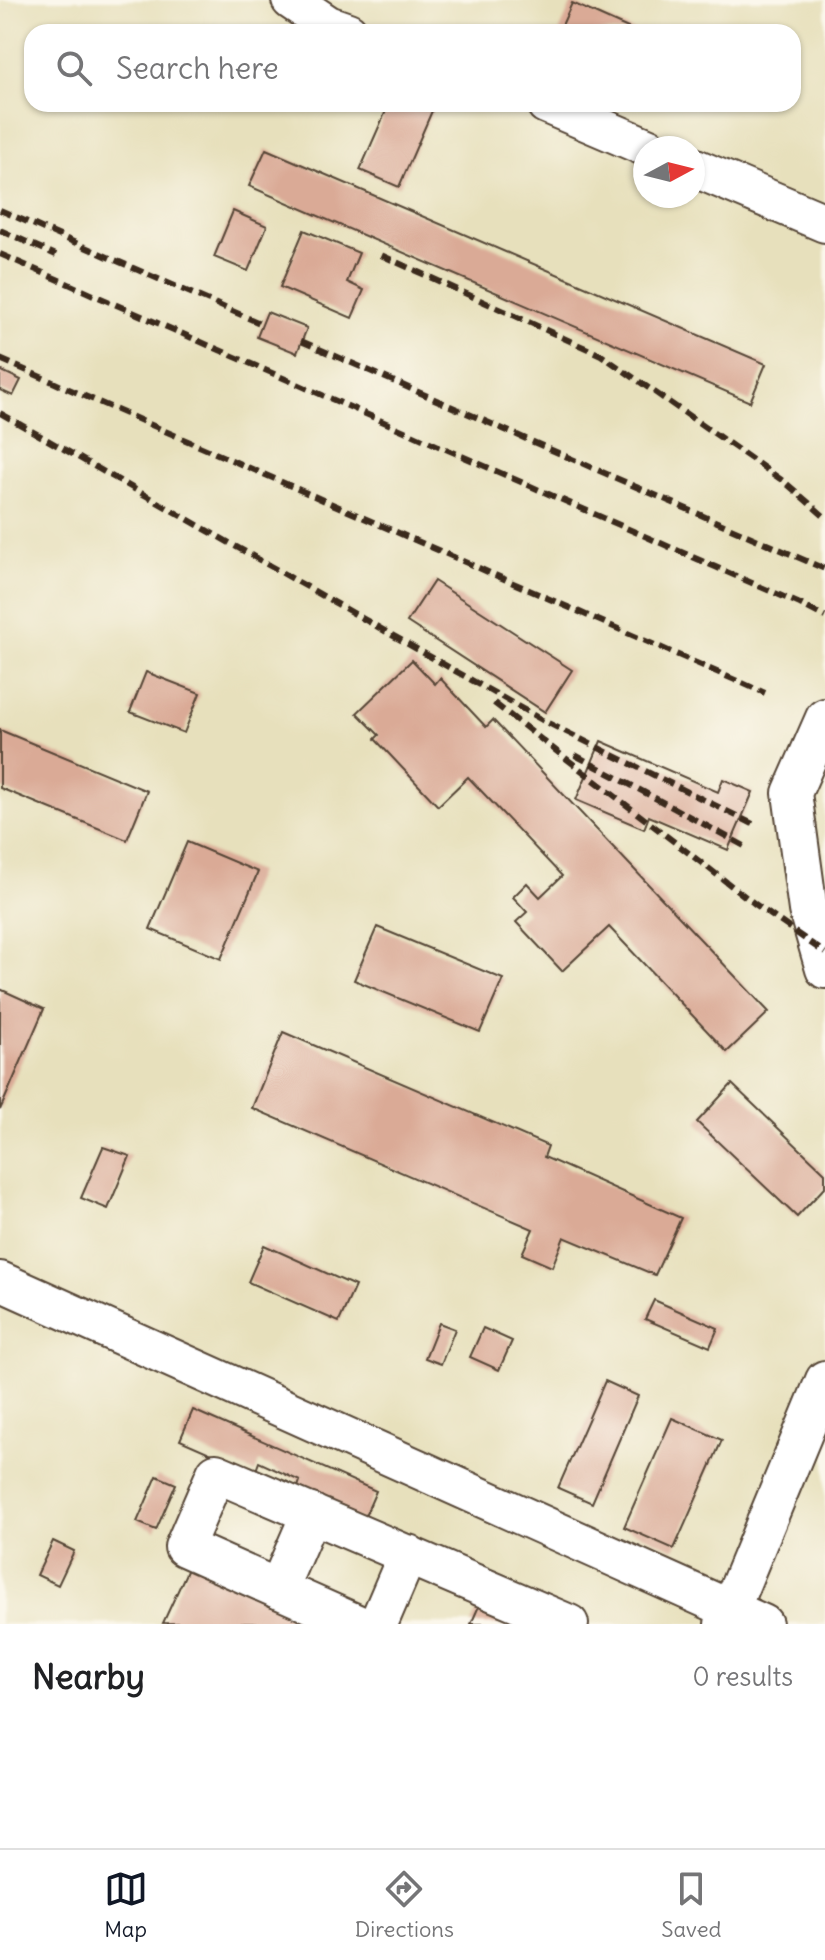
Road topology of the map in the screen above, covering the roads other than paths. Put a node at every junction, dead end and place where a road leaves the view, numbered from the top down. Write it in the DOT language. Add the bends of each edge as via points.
graph roads {
  1 [pos="291,0"];
  2 [pos="327,24"];
  3 [pos="565,112"];
  4 [pos="633,141"];
  5 [pos="705,172"];
  6 [pos="825,223"];
  7 [pos="825,718"];
  8 [pos="825,969"];
  9 [pos="0,1281"];
  10 [pos="825,1380"];
  11 [pos="311,1513"];
  12 [pos="408,1554"];
  13 [pos="278,1589"];
  14 [pos="739,1619"];
  15 [pos="357,1624"];
  16 [pos="378,1624"];
  17 [pos="569,1624"];
  1 -- 2 [label="lane"];
  3 -- 4 [label="lane"];
  5 -- 6 [label="lane"];
  7 -- 8 [label="lane" via="792,793 808,910"];
  9 -- 14 [label="lane"];
  10 -- 14 [label="lane"];
  11 -- 12 [label="lane"];
  11 -- 13 [label="lane"];
  11 -- 13 [label="lane" via="216,1473 184,1547"];
  12 -- 16 [label="lane"];
  12 -- 17 [label="lane"];
  13 -- 15 [label="lane"];
}
